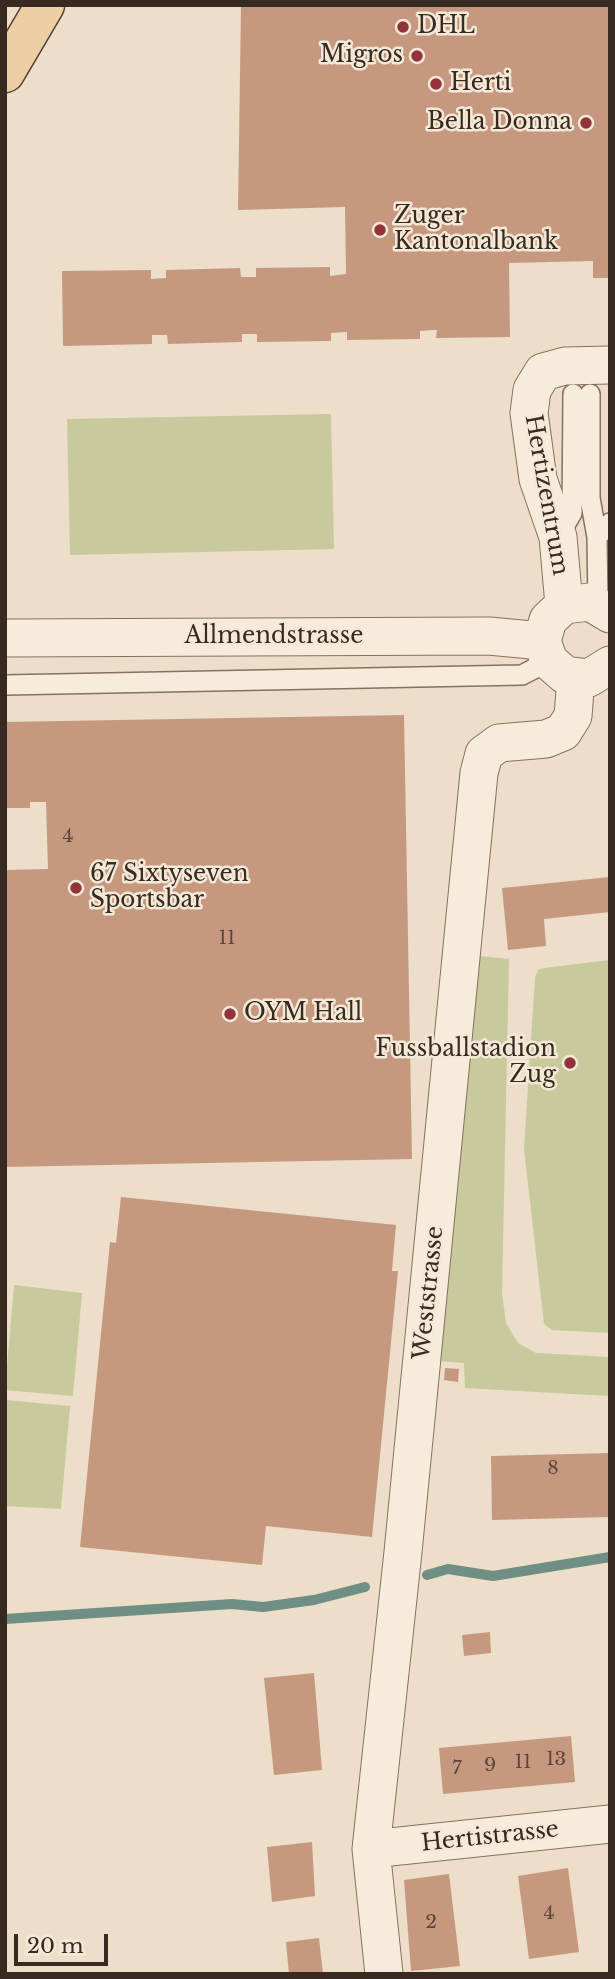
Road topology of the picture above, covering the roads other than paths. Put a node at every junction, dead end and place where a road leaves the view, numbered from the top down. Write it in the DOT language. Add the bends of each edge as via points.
graph roads {
  1 [pos="45,5"];
  2 [pos="5,73"];
  3 [pos="591,384"];
  4 [pos="603,530"];
  5 [pos="591,608"];
  6 [pos="5,638"];
  7 [pos="555,660"];
  8 [pos="610,665"];
  9 [pos="5,685"];
  10 [pos="610,1824"];
  11 [pos="371,1849"];
  12 [pos="384,1974"];
  1 -- 2 [label="main road"];
  3 -- 4 [label="lane" via="590,498"];
  3 -- 5 [label="street, Hertizentrum" via="565,366 543,372 532,390 529,413 538,480"];
  4 -- 5 [label="lane"];
  5 -- 7 [label="street" via="548,620"];
  6 -- 7 [label="street, Allmendstrasse" via="489,636"];
  7 -- 8 [label="street" via="589,677"];
  7 -- 9 [label="lane" via="522,676"];
  7 -- 11 [label="street, Weststrasse" via="573,716 563,732 545,739 499,743 480,763"];
  10 -- 11 [label="street, Hertistrasse"];
  11 -- 12 [label="street, Weststrasse"];
}
